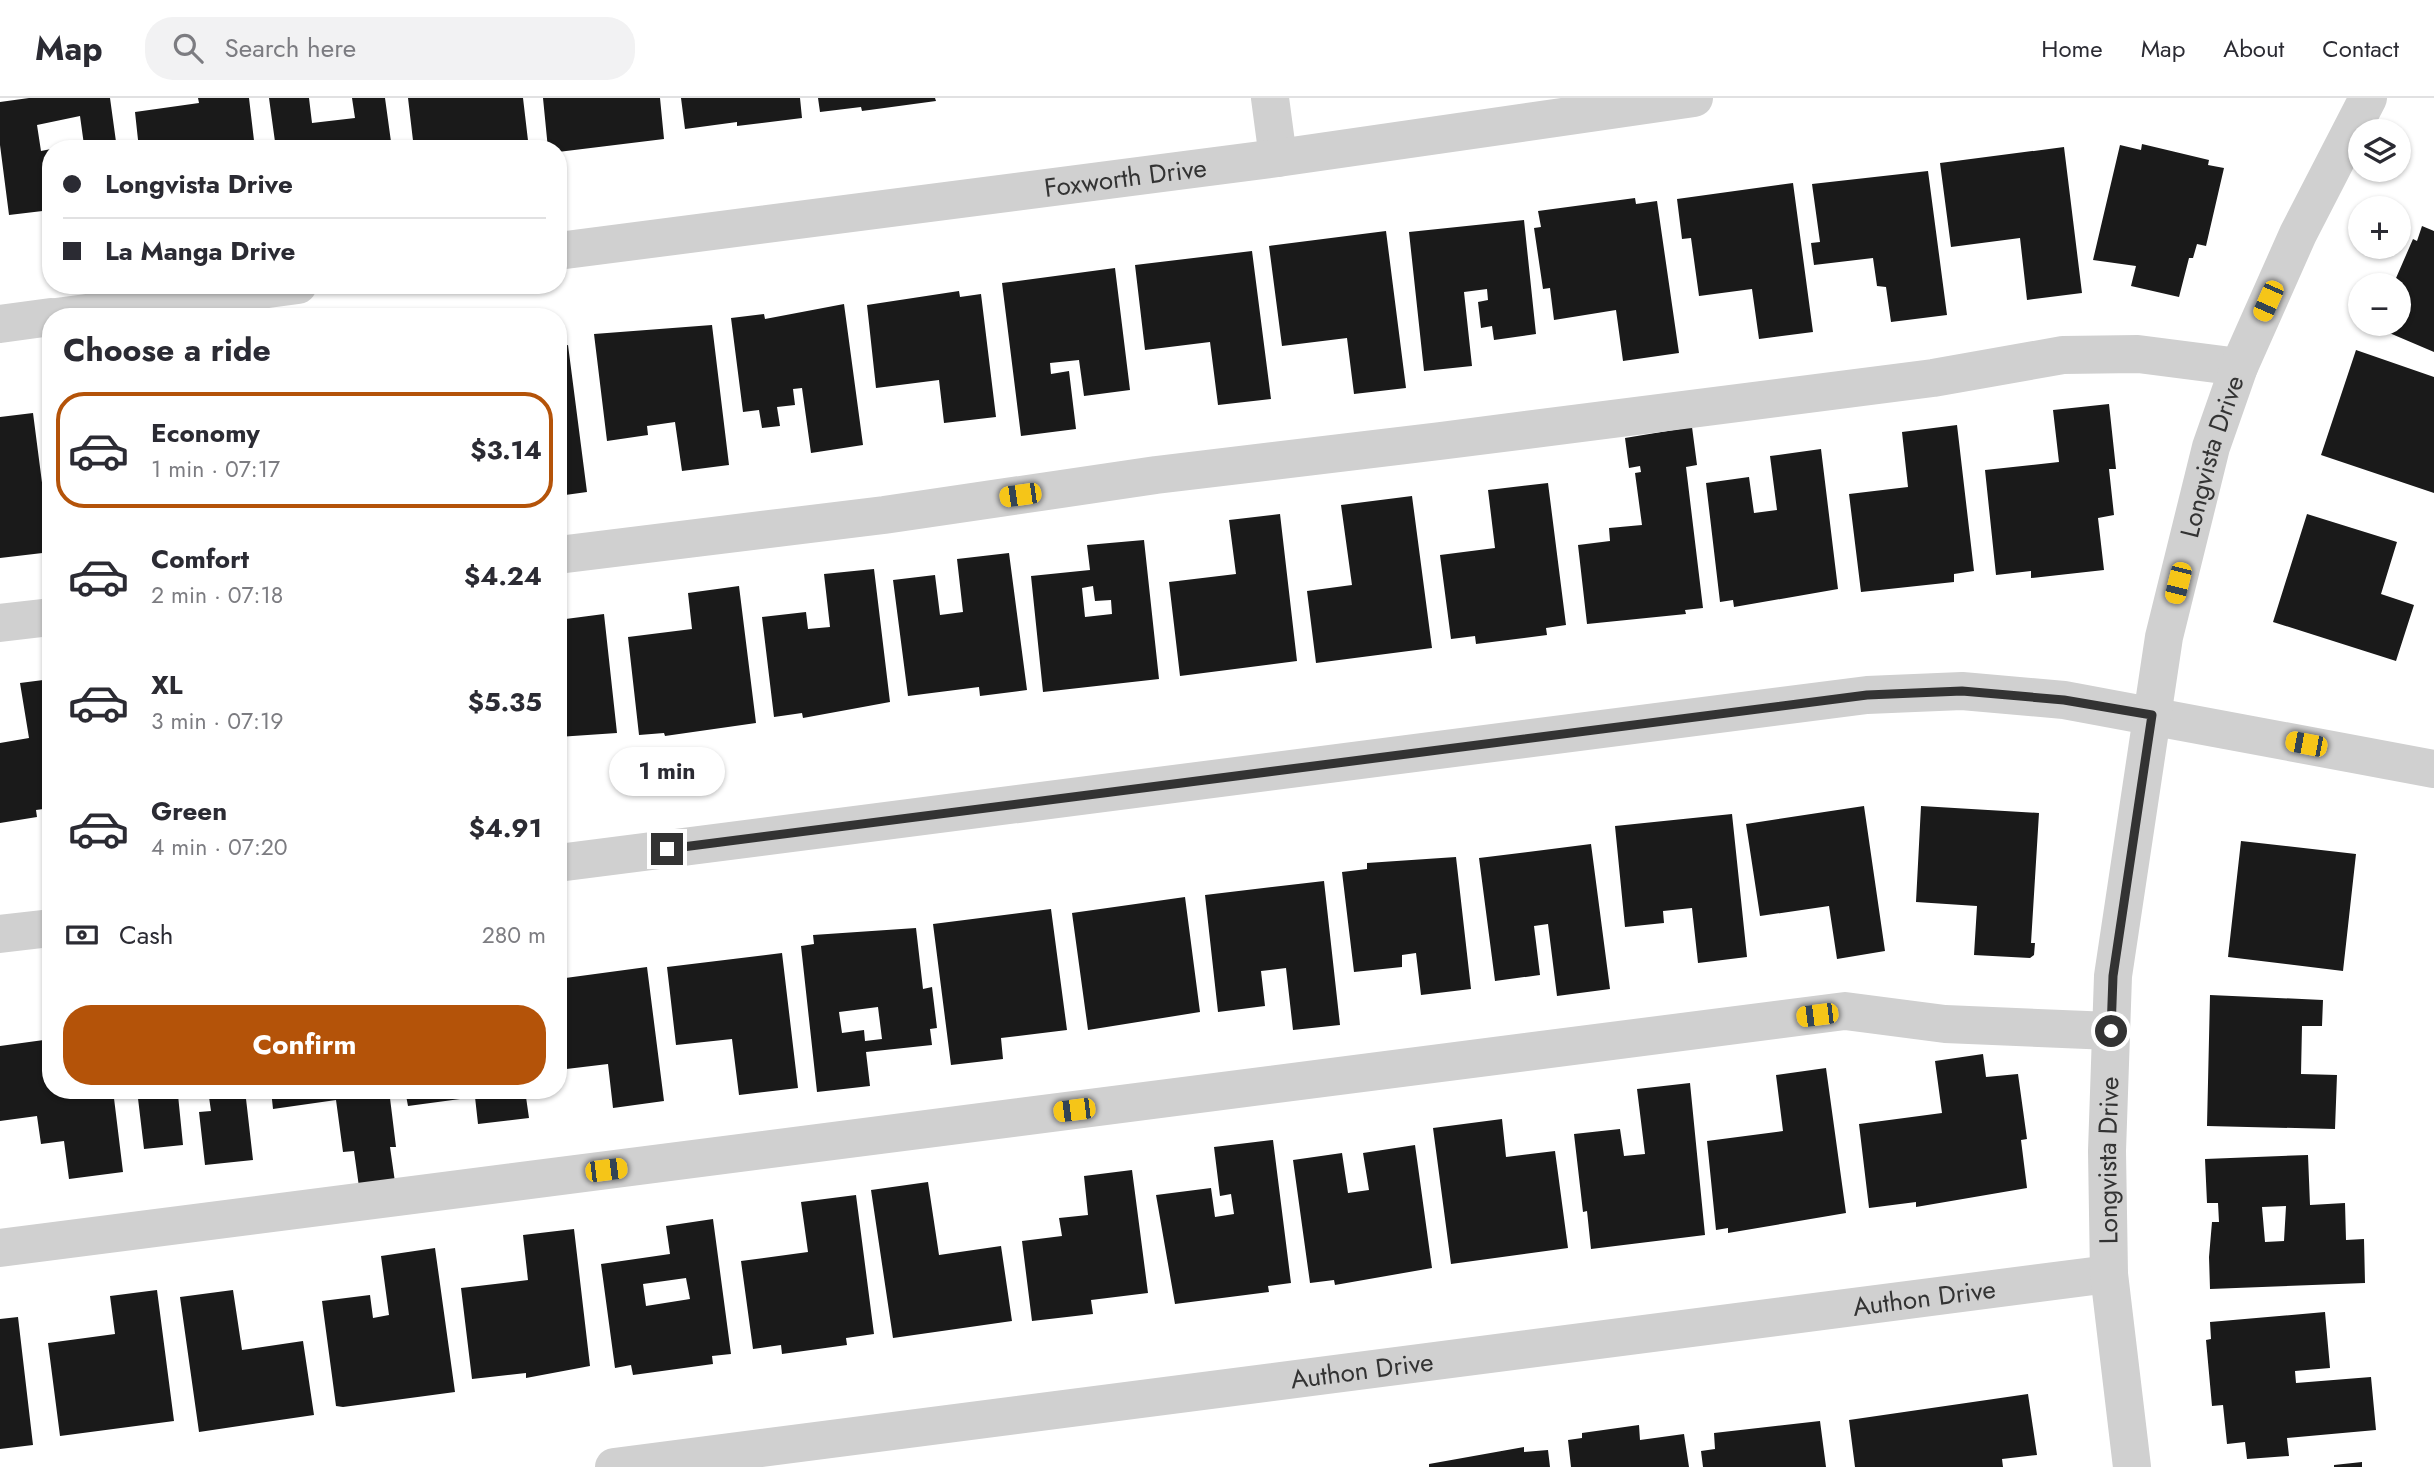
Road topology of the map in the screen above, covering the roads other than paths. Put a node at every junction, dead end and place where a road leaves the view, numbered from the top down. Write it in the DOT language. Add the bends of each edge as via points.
graph roads {
  1 [pos="1270,98"];
  2 [pos="1693,98"];
  3 [pos="2368,98"];
  4 [pos="1278,158"];
  5 [pos="567,250"];
  6 [pos="230,294"];
  7 [pos="124,308"];
  8 [pos="42,318"];
  9 [pos="0,324"];
  10 [pos="2239,367"];
  11 [pos="567,554"];
  12 [pos="42,618"];
  13 [pos="0,624"];
  14 [pos="2152,715"];
  15 [pos="2434,769"];
  16 [pos="567,862"];
  17 [pos="42,929"];
  18 [pos="0,934"];
  19 [pos="2111,1031"];
  20 [pos="0,1248"];
  21 [pos="2109,1274"];
  22 [pos="614,1467"];
  23 [pos="2132,1467"];
  1 -- 4 [label="street"];
  2 -- 4 [label="street, Foxworth Drive"];
  3 -- 10 [label="street, Longvista Drive" via="2298,234"];
  4 -- 5 [label="street, Foxworth Drive"];
  6 -- 7 [label="street"];
  8 -- 9 [label="street"];
  10 -- 11 [label="street" via="2138,354 2063,355 1934,378"];
  10 -- 14 [label="street, Longvista Drive" via="2211,447 2164,637"];
  12 -- 13 [label="street"];
  14 -- 15 [label="street"];
  14 -- 16 [label="street" via="2064,700 1962,691 1867,695"];
  14 -- 19 [label="street, Longvista Drive" via="2113,976"];
  17 -- 18 [label="street"];
  19 -- 20 [label="street" via="1945,1024 1845,1011"];
  19 -- 21 [label="street, Longvista Drive"];
  21 -- 22 [label="street, Authon Drive"];
  21 -- 23 [label="street, Longvista Drive"];
}
